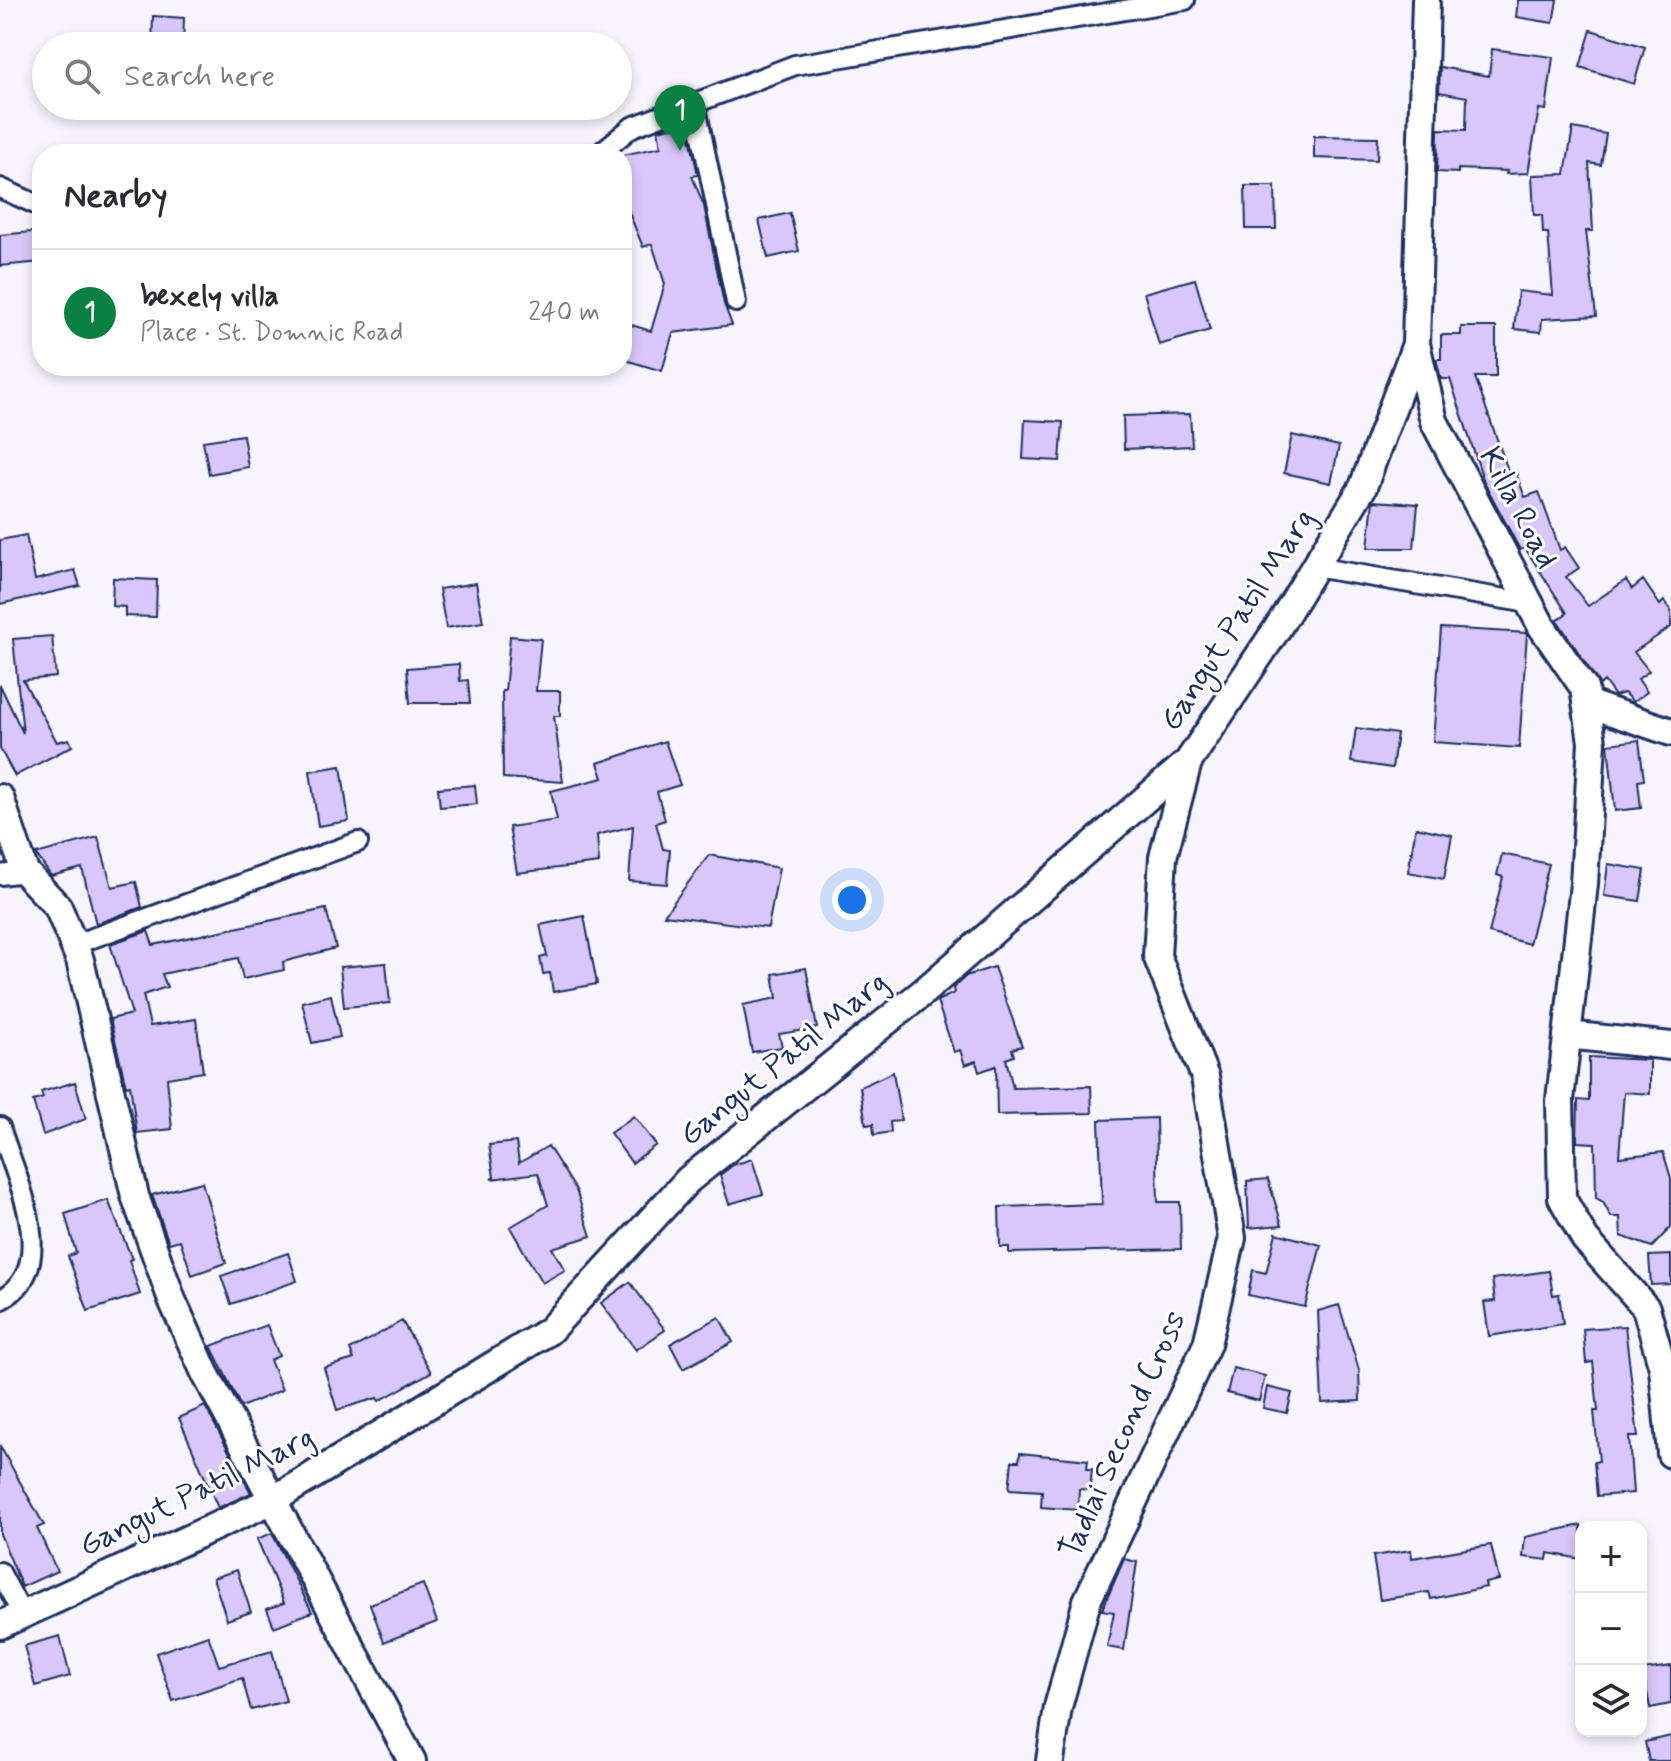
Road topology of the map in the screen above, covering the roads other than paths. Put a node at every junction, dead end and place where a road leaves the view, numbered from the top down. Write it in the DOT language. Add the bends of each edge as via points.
graph roads {
  1 [pos="1185,0"];
  2 [pos="1426,0"];
  3 [pos="695,103"];
  4 [pos="611,144"];
  5 [pos="0,188"];
  6 [pos="32,202"];
  7 [pos="736,302"];
  8 [pos="1416,344"];
  9 [pos="1314,567"];
  10 [pos="1529,603"];
  11 [pos="1586,703"];
  12 [pos="1671,732"];
  13 [pos="1188,762"];
  14 [pos="0,798"];
  15 [pos="358,842"];
  16 [pos="12,873"];
  17 [pos="73,945"];
  18 [pos="1567,1035"];
  19 [pos="1671,1046"];
  20 [pos="0,1127"];
  21 [pos="0,1300"];
  22 [pos="1671,1454"];
  23 [pos="273,1500"];
  24 [pos="0,1572"];
  25 [pos="11,1619"];
  26 [pos="412,1761"];
  27 [pos="1050,1761"];
  1 -- 3 [label="street" via="795,65"];
  2 -- 8 [label="street, Killa Road"];
  3 -- 4 [label="street" via="632,127"];
  3 -- 7 [label="street"];
  5 -- 6 [label="street"];
  8 -- 9 [label="street, Gangut Patil Marg" via="1363,487"];
  8 -- 10 [label="street, Killa Road" via="1434,421"];
  9 -- 10 [label="street"];
  9 -- 13 [label="street, Gangut Patil Marg"];
  10 -- 11 [label="street, Killa Road" via="1584,688"];
  11 -- 12 [label="street"];
  11 -- 18 [label="street, Killa Road" via="1592,742 1586,853"];
  13 -- 23 [label="street, Gangut Patil Marg" via="922,993 688,1180 549,1331"];
  13 -- 27 [label="street, Tadlai Second Cross" via="1163,857 1157,956 1205,1077 1232,1238 1207,1344 1087,1601 1058,1707"];
  14 -- 16 [label="street"];
  15 -- 17 [label="street"];
  16 -- 17 [label="street" via="58,907"];
  17 -- 23 [label="street" via="140,1211 172,1300"];
  18 -- 19 [label="street"];
  18 -- 22 [label="street, Killa Road" via="1560,1100 1562,1198 1585,1239 1646,1308 1663,1368"];
  20 -- 21 [label="street" via="31,1229 32,1257 25,1281"];
  23 -- 25 [label="street, Gangut Patil Marg"];
  23 -- 26 [label="street"];
  24 -- 25 [label="street"];
}
